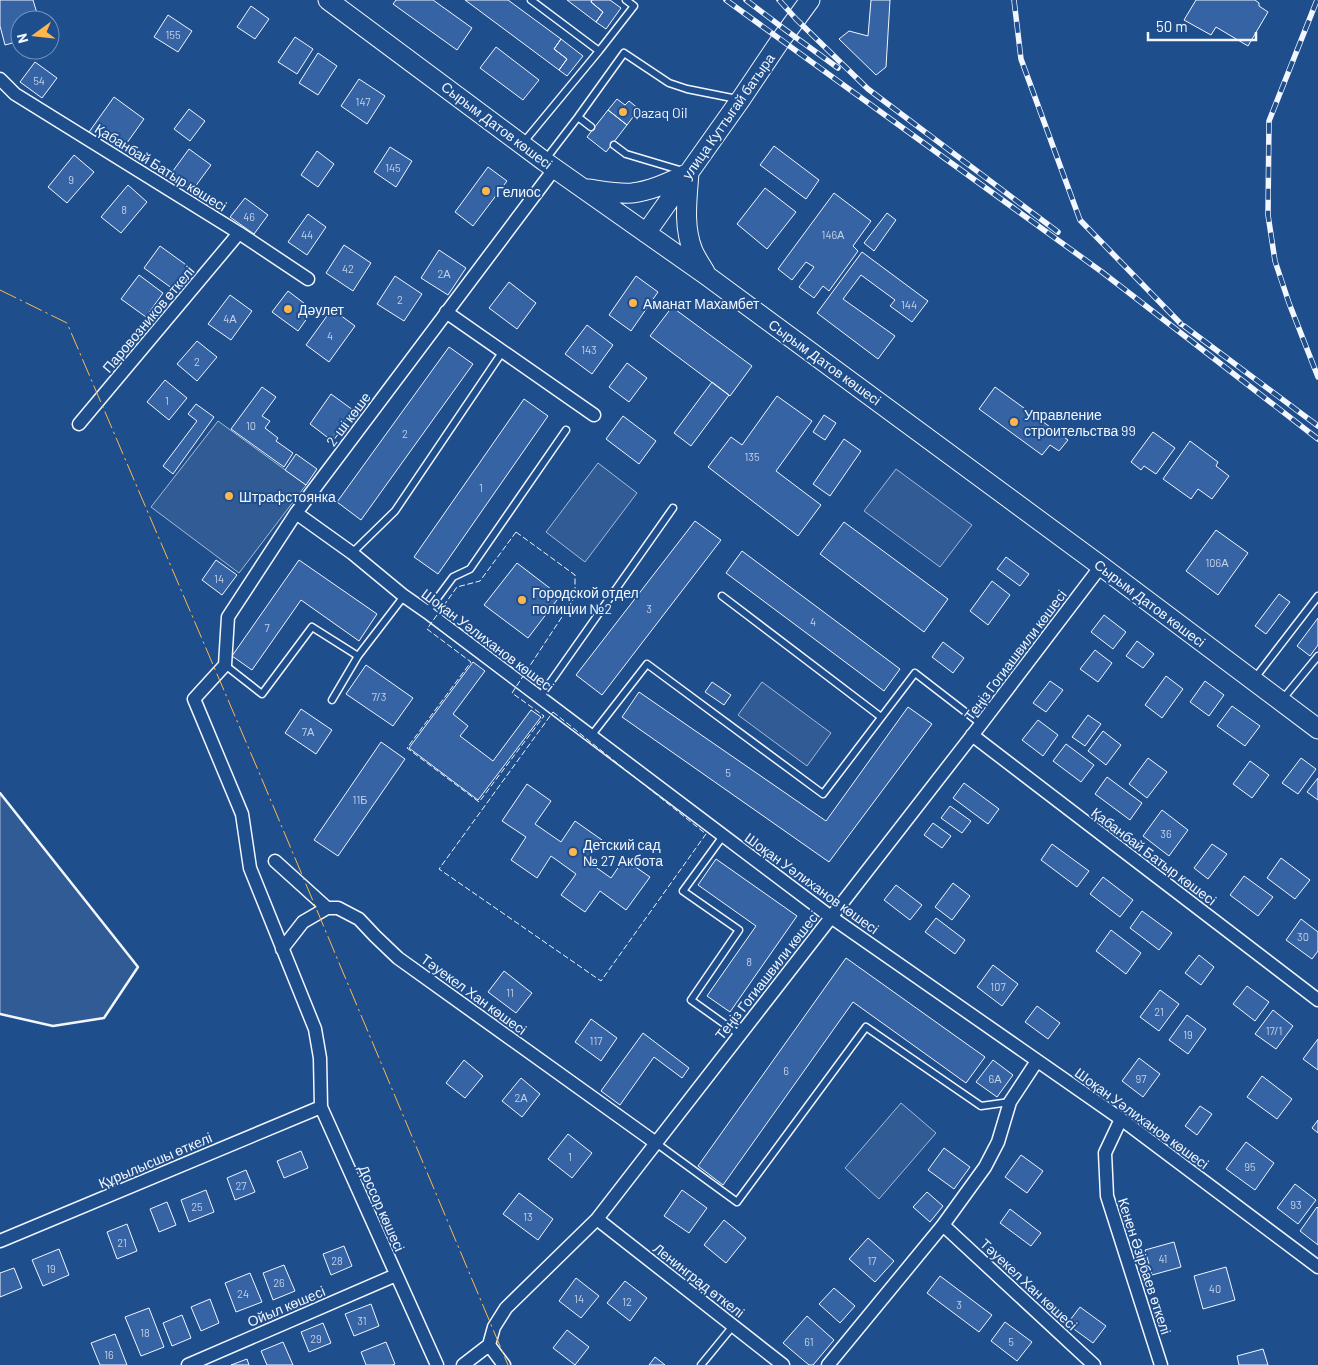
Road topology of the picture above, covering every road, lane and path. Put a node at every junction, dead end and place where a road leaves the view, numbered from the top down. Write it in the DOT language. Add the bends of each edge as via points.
graph roads {
  1 [pos="328,0"];
  2 [pos="531,0"];
  3 [pos="626,0"];
  4 [pos="810,0"];
  5 [pos="599,50"];
  6 [pos="0,79"];
  7 [pos="741,99"];
  8 [pos="578,117"];
  9 [pos="592,127"];
  10 [pos="522,144"];
  11 [pos="614,145"];
  12 [pos="549,165"];
  13 [pos="689,173"];
  14 [pos="582,188"];
  15 [pos="239,233"];
  16 [pos="646,233"];
  17 [pos="706,275"];
  18 [pos="308,279"];
  19 [pos="446,312"];
  20 [pos="503,351"];
  21 [pos="594,415"];
  22 [pos="79,424"];
  23 [pos="566,430"];
  24 [pos="673,508"];
  25 [pos="296,513"];
  26 [pos="352,553"];
  27 [pos="1101,566"];
  28 [pos="404,596"];
  29 [pos="722,596"];
  30 [pos="1318,596"];
  31 [pos="427,612"];
  32 [pos="358,656"];
  33 [pos="1318,656"];
  34 [pos="225,665"];
  35 [pos="1253,680"];
  36 [pos="540,697"];
  37 [pos="332,700"];
  38 [pos="1282,701"];
  39 [pos="881,718"];
  40 [pos="981,724"];
  41 [pos="1318,729"];
  42 [pos="972,735"];
  43 [pos="591,736"];
  44 [pos="724,836"];
  45 [pos="275,861"];
  46 [pos="327,908"];
  47 [pos="831,917"];
  48 [pos="282,949"];
  49 [pos="1318,1000"];
  50 [pos="740,1035"];
  51 [pos="1037,1061"];
  52 [pos="1010,1102"];
  53 [pos="321,1107"];
  54 [pos="1121,1119"];
  55 [pos="656,1143"];
  56 [pos="597,1219"];
  57 [pos="943,1225"];
  58 [pos="0,1241"];
  59 [pos="1318,1267"];
  60 [pos="396,1275"];
  61 [pos="733,1326"];
  62 [pos="489,1345"];
  63 [pos="188,1365"];
  64 [pos="437,1365"];
  65 [pos="463,1365"];
  66 [pos="504,1365"];
  67 [pos="701,1365"];
  68 [pos="782,1365"];
  69 [pos="828,1365"];
  70 [pos="1094,1365"];
  71 [pos="1161,1365"];
  1 -- 10 [label="main road, Сырым Датов көшесі"];
  2 -- 5 [label="lane"];
  3 -- 5 [label="lane" via="634,6"];
  4 -- 7 [label="main road, улица Куттыгай батыра"];
  5 -- 10 [label="lane"];
  6 -- 15 [label="street, Қабанбай Батыр көшесі" via="15,94"];
  7 -- 8 [label="lane" via="669,83 624,53"];
  7 -- 13 [label="main road, улица Куттыгай батыра"];
  8 -- 9 [label="lane"];
  8 -- 12 [label="lane"];
  10 -- 12 [label="main road, Сырым Датов көшесі"];
  11 -- 13 [label="lane" via="626,154"];
  12 -- 14 [label="main road, Сырым Датов көшесі"];
  12 -- 19 [label="street, 2-ші көше"];
  13 -- 14 [label="main road" via="633,193"];
  13 -- 16 [label="main road, улица Куттыгай батыра"];
  13 -- 17 [label="main road" via="688,232"];
  14 -- 16 [label="main road, Сырым Датов көшесі"];
  15 -- 18 [label="street, Қабанбай Батыр көшесі"];
  15 -- 22 [label="street, Паровозников өткелі"];
  16 -- 17 [label="main road, Сырым Датов көшесі"];
  17 -- 27 [label="main road, Сырым Датов көшесі"];
  19 -- 20 [label="street"];
  19 -- 25 [label="street, 2-ші көше"];
  20 -- 21 [label="street"];
  20 -- 26 [label="lane" via="395,511"];
  23 -- 31 [label="lane" via="470,570 453,577"];
  24 -- 36 [label="lane"];
  25 -- 26 [label="street, Шоқан Уәлиханов көшесі"];
  25 -- 34 [label="street, 2-ші көше" via="228,617"];
  26 -- 28 [label="street, Шоқан Уәлиханов көшесі"];
  27 -- 35 [label="main road, Сырым Датов көшесі"];
  27 -- 40 [label="street, Теңіз Гогиашвили көшесі"];
  28 -- 31 [label="street, Шоқан Уәлиханов көшесі"];
  28 -- 32 [label="lane"];
  29 -- 39 [label="lane"];
  30 -- 35 [label="lane"];
  31 -- 36 [label="street, Шоқан Уәлиханов көшесі"];
  32 -- 34 [label="lane" via="312,628 262,694"];
  32 -- 37 [label="lane"];
  33 -- 38 [label="lane"];
  34 -- 48 [label="street, Доссор көшесі" via="194,699 242,814 250,868"];
  35 -- 38 [label="main road, Сырым Датов көшесі"];
  36 -- 43 [label="street, Шоқан Уәлиханов көшесі"];
  38 -- 41 [label="main road, Сырым Датов көшесі"];
  39 -- 40 [label="lane" via="914,673"];
  39 -- 43 [label="lane" via="824,794 647,664"];
  40 -- 42 [label="street, Теңіз Гогиашвили көшесі"];
  42 -- 47 [label="street, Теңіз Гогиашвили көшесі"];
  42 -- 49 [label="street, Қабанбай Батыр көшесі"];
  43 -- 44 [label="street, Шоқан Уәлиханов көшесі"];
  44 -- 47 [label="street, Шоқан Уәлиханов көшесі"];
  44 -- 50 [label="lane" via="683,891 739,930 691,1000"];
  45 -- 46 [label="street"];
  46 -- 48 [label="street" via="303,922"];
  46 -- 55 [label="street, Тәуекел Хан көшесі" via="338,908 359,919 398,958"];
  47 -- 50 [label="street, Теңіз Гогиашвили көшесі"];
  47 -- 51 [label="street, Шоқан Уәлиханов көшесі"];
  48 -- 53 [label="street, Доссор көшесі" via="314,1029 320,1058"];
  50 -- 55 [label="street, Теңіз Гогиашвили көшесі"];
  51 -- 52 [label="street"];
  51 -- 54 [label="street, Шоқан Уәлиханов көшесі"];
  52 -- 55 [label="lane" via="980,1106 866,1027 737,1202"];
  52 -- 57 [label="street" via="998,1142 985,1167"];
  53 -- 58 [label="street, Құрылысшы өткелі"];
  53 -- 60 [label="street, Доссор көшесі"];
  54 -- 59 [label="street, Шоқан Уәлиханов көшесі"];
  54 -- 71 [label="street, Кенен Әзірбаев өткелі" via="1105,1153 1107,1196"];
  55 -- 56 [label="street, Теңіз Гогиашвили көшесі"];
  56 -- 61 [label="street, Ленинград өткелі"];
  56 -- 62 [label="street, Теңіз Гогиашвили көшесі" via="506,1308 494,1327"];
  57 -- 69 [label="street"];
  57 -- 70 [label="street, Тәуекел Хан көшесі"];
  60 -- 63 [label="street, Ойыл көшесі"];
  60 -- 64 [label="street, Доссор көшесі"];
  61 -- 67 [label="lane"];
  61 -- 68 [label="street, Ленинград өткелі"];
  62 -- 65 [label="street"];
  62 -- 66 [label="street"];
}
